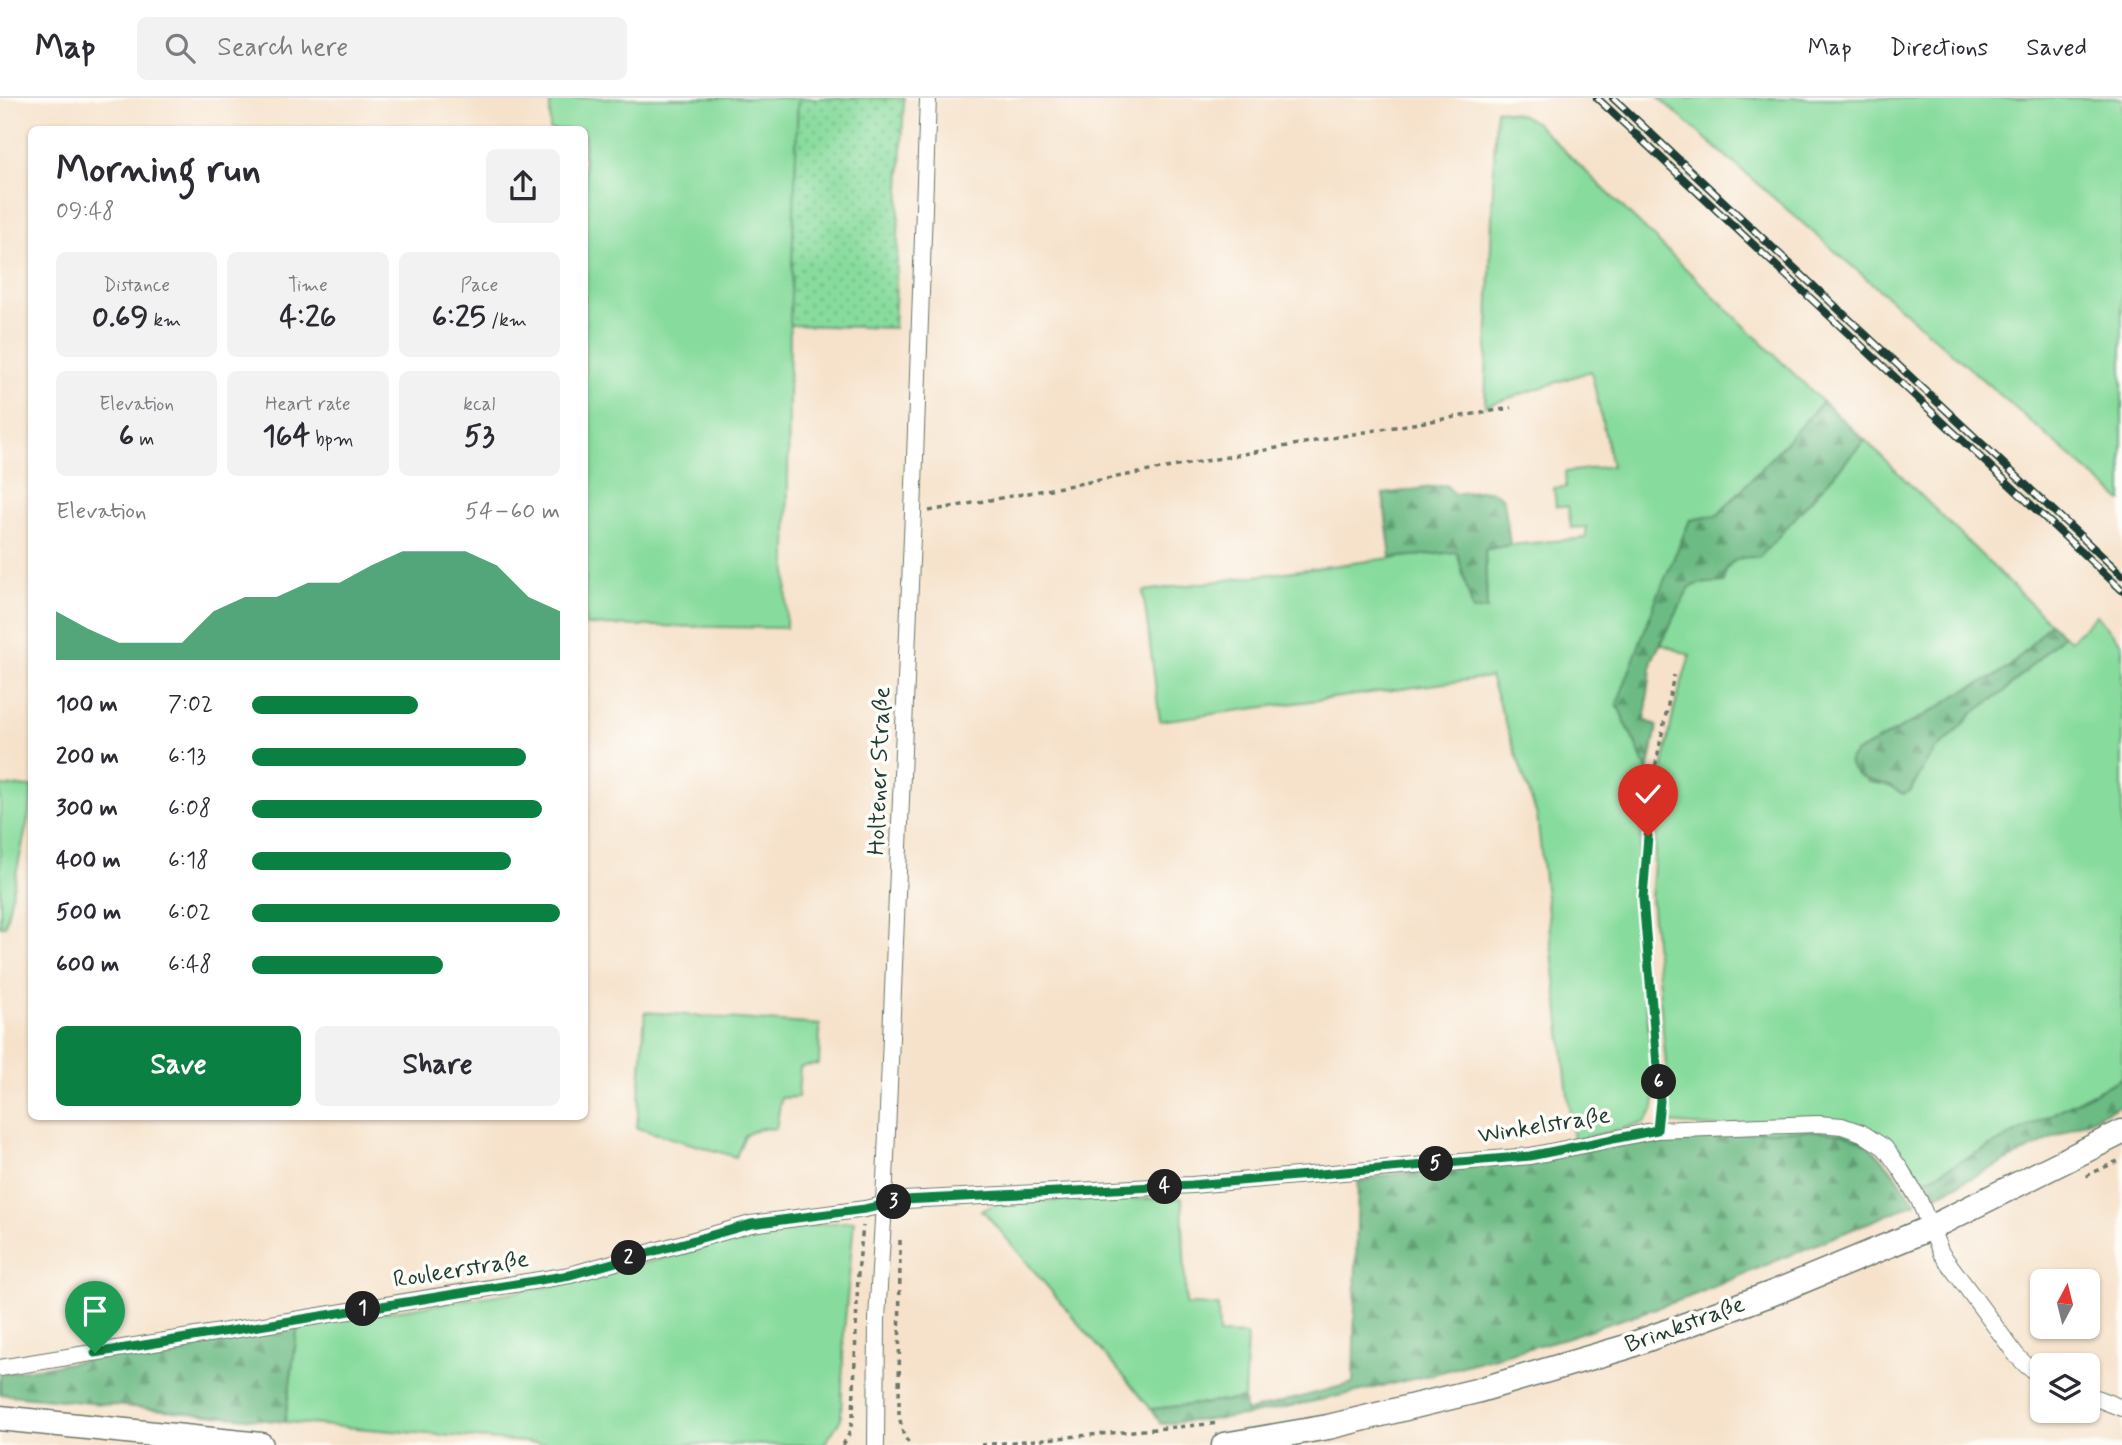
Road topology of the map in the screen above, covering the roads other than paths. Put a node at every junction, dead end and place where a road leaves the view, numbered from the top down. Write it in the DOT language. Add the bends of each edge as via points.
graph roads {
  1 [pos="928,98"];
  2 [pos="2122,1132"];
  3 [pos="884,1204"];
  4 [pos="1930,1228"];
  5 [pos="0,1368"];
  6 [pos="2030,1368"];
  7 [pos="2100,1400"];
  8 [pos="2122,1408"];
  9 [pos="0,1418"];
  10 [pos="1225,1434"];
  11 [pos="261,1445"];
  12 [pos="876,1445"];
  1 -- 3 [label="street, Holtener Straße"];
  2 -- 4 [label="main road, Brinkstraße"];
  3 -- 4 [label="street, Winkelstraße" via="1192,1185 1530,1156 1657,1130 1818,1124 1862,1133 1885,1148 1919,1200"];
  3 -- 5 [label="street, Rouleerstraße" via="751,1224 570,1275"];
  3 -- 12 [label="street, Holtener Straße"];
  4 -- 6 [label="street, Winkelstraße" via="1941,1252"];
  4 -- 10 [label="main road, Brinkstraße" via="1623,1348 1476,1391 1355,1420"];
  7 -- 8 [label="street"];
  9 -- 11 [label="main road"];
}
